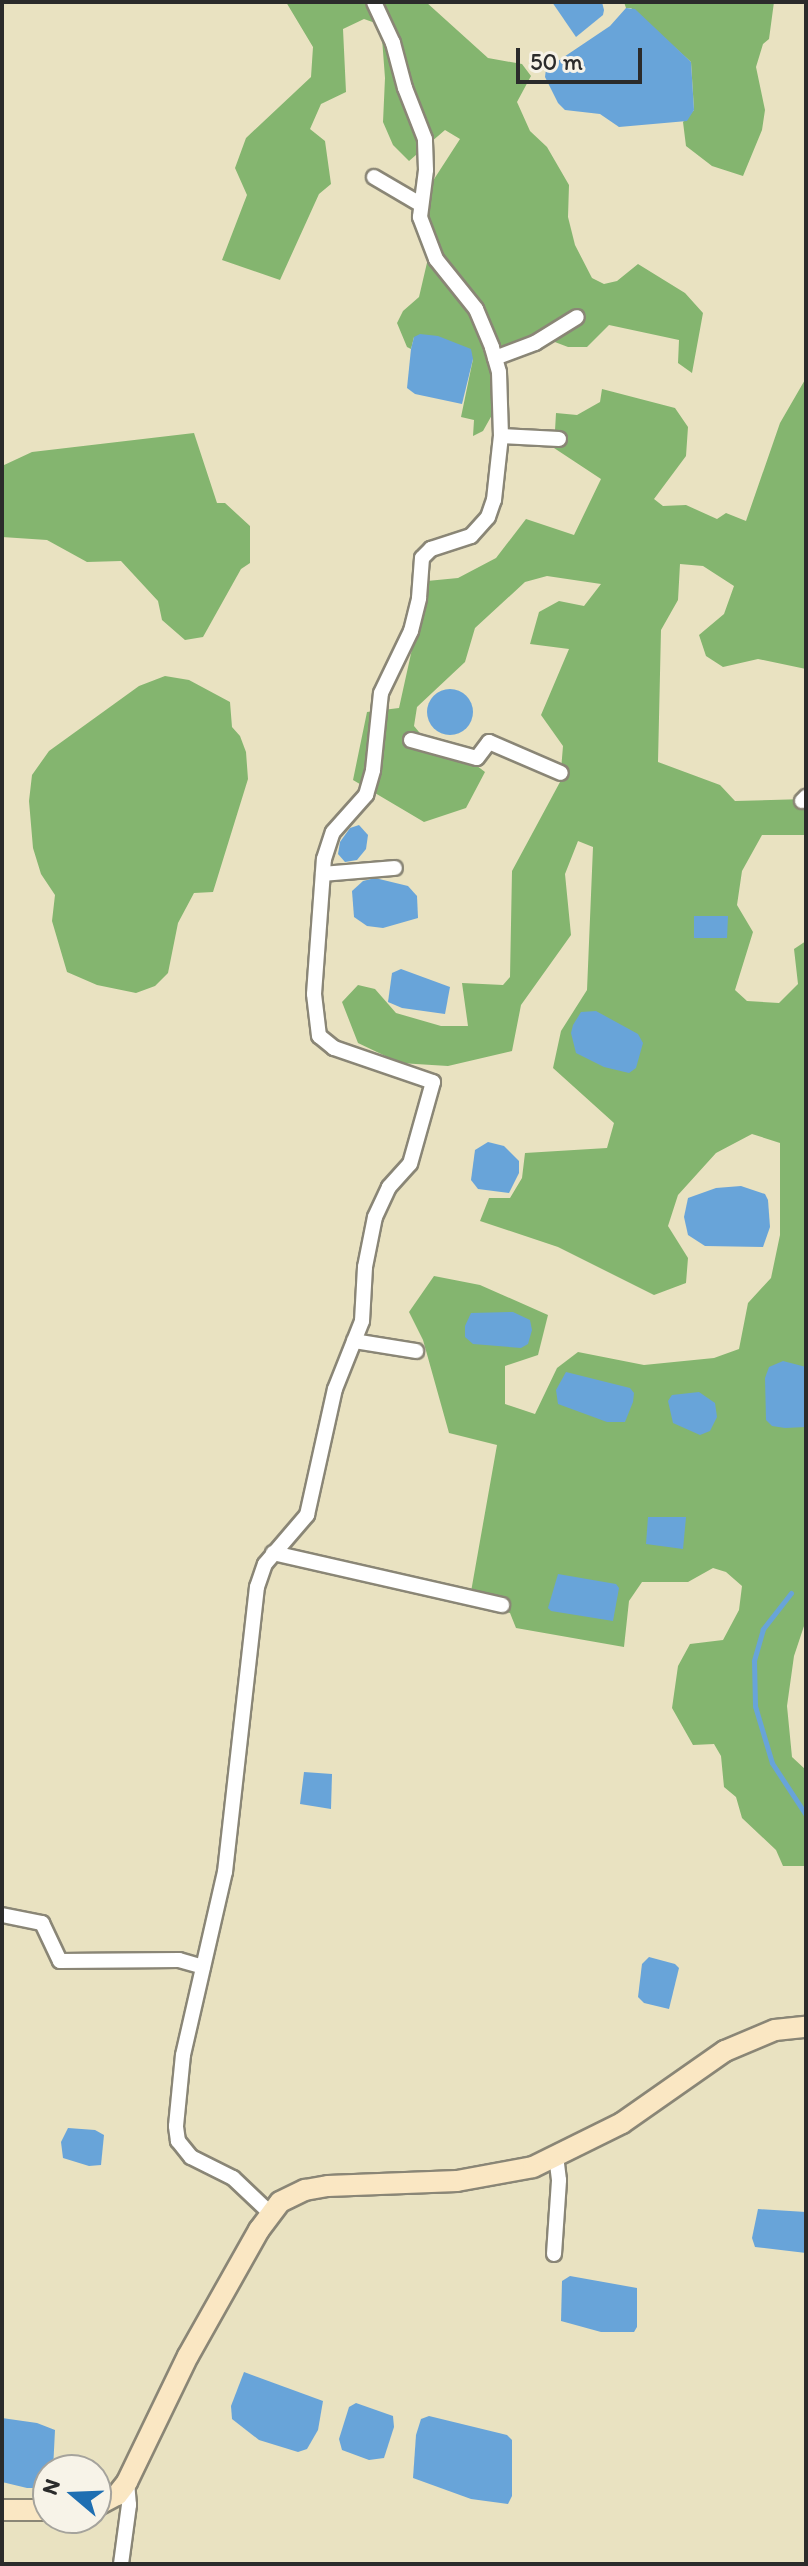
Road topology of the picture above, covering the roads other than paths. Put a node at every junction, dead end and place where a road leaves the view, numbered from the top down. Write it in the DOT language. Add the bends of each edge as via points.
graph roads {
  1 [pos="374,2"];
  2 [pos="374,177"];
  3 [pos="420,204"];
  4 [pos="577,317"];
  5 [pos="495,358"];
  6 [pos="501,436"];
  7 [pos="559,439"];
  8 [pos="411,740"];
  9 [pos="561,773"];
  10 [pos="395,868"];
  11 [pos="323,874"];
  12 [pos="354,1341"];
  13 [pos="416,1351"];
  14 [pos="273,1553"];
  15 [pos="502,1605"];
  16 [pos="2,1915"];
  17 [pos="203,1967"];
  18 [pos="806,2027"];
  19 [pos="556,2157"];
  20 [pos="270,2213"];
  21 [pos="554,2254"];
  22 [pos="127,2482"];
  23 [pos="112,2498"];
  24 [pos="2,2510"];
  25 [pos="32,2510"];
  26 [pos="121,2564"];
  1 -- 3 [label="street" via="425,139"];
  2 -- 3 [label="street"];
  3 -- 5 [label="street" via="436,259 476,309"];
  4 -- 5 [label="street" via="535,343"];
  5 -- 6 [label="street"];
  6 -- 7 [label="street"];
  6 -- 11 [label="street" via="488,517 471,536 431,549 422,558 411,631 381,693 366,795 333,832"];
  8 -- 9 [label="street" via="477,758 489,742"];
  10 -- 11 [label="street"];
  11 -- 12 [label="street" via="314,994 319,1036 334,1048 433,1082 410,1164 389,1187 375,1217 362,1321"];
  12 -- 13 [label="street"];
  12 -- 14 [label="street" via="335,1389 307,1515"];
  14 -- 15 [label="street"];
  14 -- 17 [label="street" via="256,1598 225,1872"];
  16 -- 17 [label="street" via="42,1923 60,1961 179,1960"];
  17 -- 20 [label="street" via="181,2066 178,2141 191,2157 233,2178"];
  18 -- 19 [label="main road" via="775,2030 725,2051 643,2110"];
  19 -- 20 [label="main road" via="533,2167 457,2181 305,2190"];
  19 -- 21 [label="street"];
  20 -- 22 [label="main road" via="158,2411"];
  22 -- 23 [label="main road"];
  22 -- 26 [label="street"];
  24 -- 25 [label="main road"];
}
